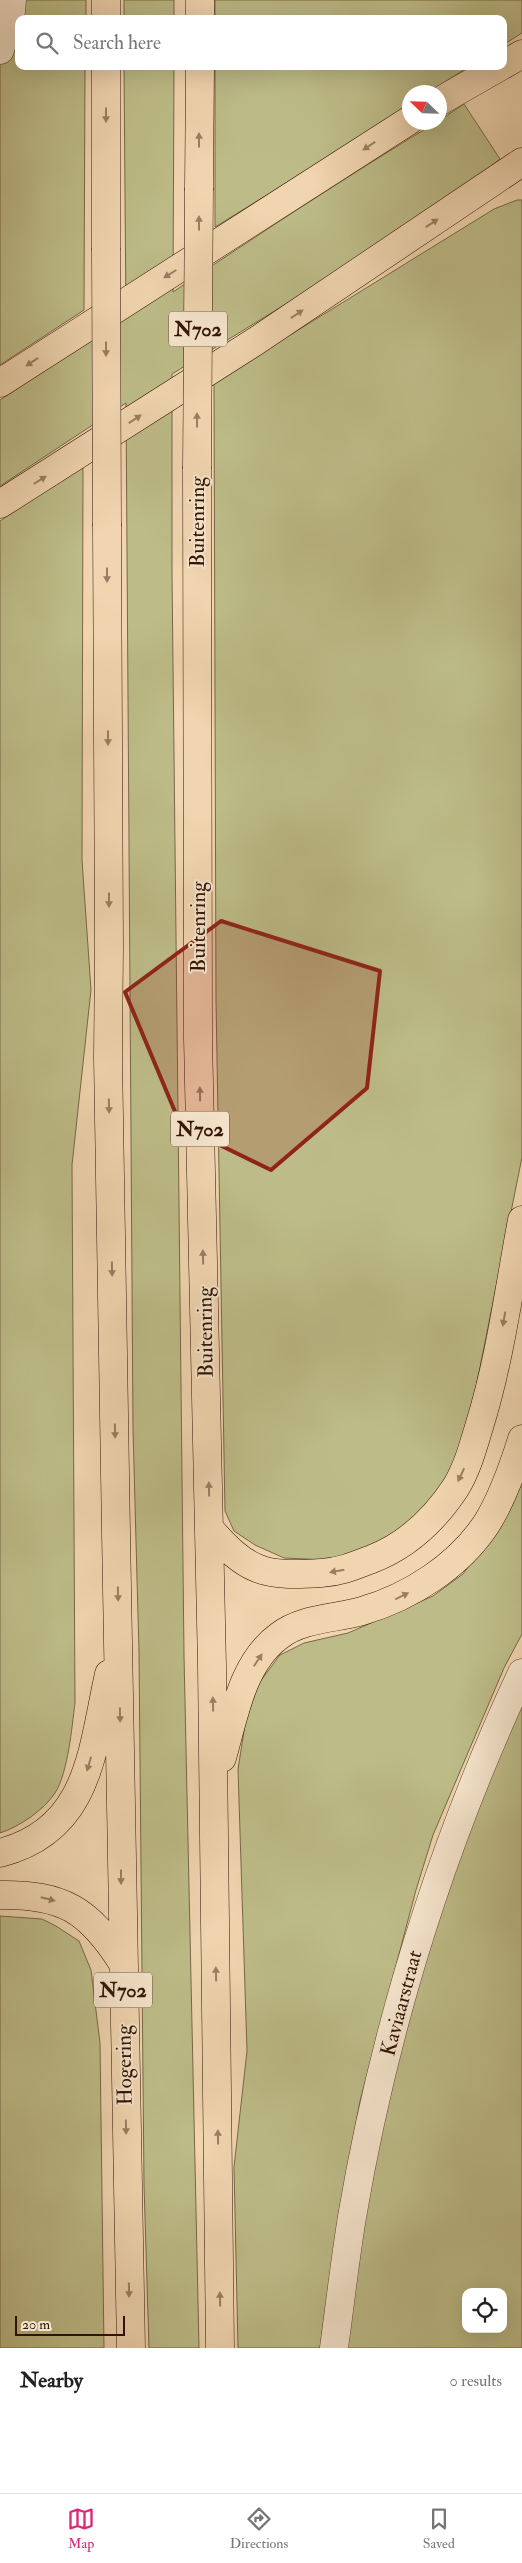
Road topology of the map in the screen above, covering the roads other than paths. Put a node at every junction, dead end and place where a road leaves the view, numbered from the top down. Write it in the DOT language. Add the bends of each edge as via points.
graph roads {
  1 [pos="12,0"];
  2 [pos="106,0"];
  3 [pos="200,0"];
  4 [pos="106,15"];
  5 [pos="200,15"];
  6 [pos="0,50"];
  7 [pos="522,54"];
  8 [pos="507,63"];
  9 [pos="106,70"];
  10 [pos="200,70"];
  11 [pos="495,70"];
  12 [pos="447,97"];
  13 [pos="402,125"];
  14 [pos="522,162"];
  15 [pos="0,383"];
  16 [pos="0,504"];
  17 [pos="522,1220"];
  18 [pos="522,1439"];
  19 [pos="209,1528"];
  20 [pos="118,1631"];
  21 [pos="522,1673"];
  22 [pos="214,1788"];
  23 [pos="0,1853"];
  24 [pos="0,1895"];
  25 [pos="122,1962"];
  26 [pos="131,2348"];
  27 [pos="220,2348"];
  28 [pos="334,2348"];
  1 -- 6 [label="street"];
  2 -- 4 [label="highway"];
  3 -- 5 [label="highway"];
  7 -- 8 [label="highway"];
  9 -- 20 [label="highway, N702, one-way, bridge" via="108,1058"];
  19 -- 10 [label="highway, Buitenring / N702, one-way, bridge" via="198,1038"];
  11 -- 12 [label="highway"];
  13 -- 15 [label="highway, one-way"];
  16 -- 14 [label="highway, one-way" via="256,341"];
  17 -- 19 [label="highway, one-way" via="487,1403 471,1454 456,1486 421,1530 383,1555 340,1572 285,1576 255,1568 223,1544"];
  22 -- 18 [label="highway, one-way" via="240,1696 249,1672 262,1653 278,1636 297,1624 387,1603 442,1570 486,1524 511,1473"];
  22 -- 19 [label="highway, Buitenring / N702, one-way"];
  20 -- 23 [label="highway, one-way" via="91,1761 82,1787 56,1825 33,1841"];
  20 -- 25 [label="highway, Hogering / N702, one-way"];
  21 -- 28 [label="street, Kaviaarstraat" via="467,1798 402,1993 352,2217"];
  27 -- 22 [label="highway, N702, one-way"];
  24 -- 25 [label="highway, one-way" via="32,1896 70,1906 105,1935"];
  25 -- 26 [label="highway, Hogering / N702, one-way"];
}
